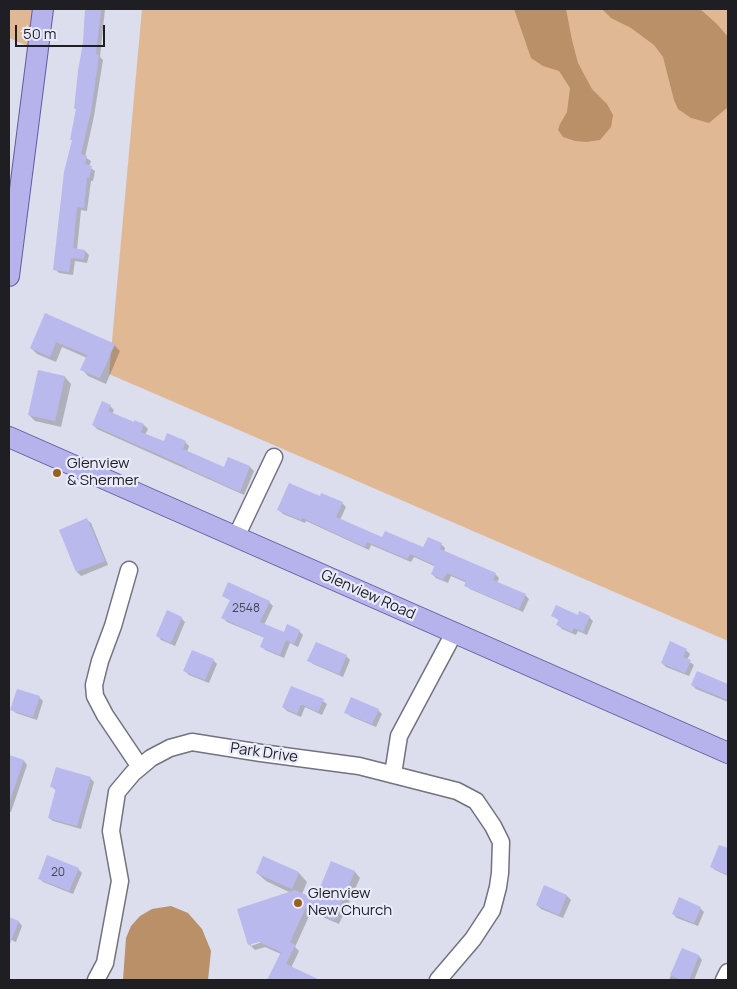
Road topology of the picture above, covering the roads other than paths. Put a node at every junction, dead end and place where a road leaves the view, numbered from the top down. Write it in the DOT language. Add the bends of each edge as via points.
graph roads {
  1 [pos="43,9"];
  2 [pos="15,172"];
  3 [pos="9,276"];
  4 [pos="9,437"];
  5 [pos="274,456"];
  6 [pos="236,537"];
  7 [pos="129,570"];
  8 [pos="454,632"];
  9 [pos="728,753"];
  10 [pos="140,767"];
  11 [pos="392,774"];
  12 [pos="728,972"];
  13 [pos="96,980"];
  14 [pos="438,980"];
  15 [pos="724,980"];
  1 -- 2 [label="main road"];
  2 -- 3 [label="main road"];
  4 -- 6 [label="main road, Glenview Road"];
  5 -- 6 [label="street"];
  6 -- 8 [label="main road, Glenview Road"];
  7 -- 10 [label="street" via="94,685 105,714"];
  8 -- 9 [label="main road, Glenview Road"];
  8 -- 11 [label="street" via="399,736"];
  10 -- 11 [label="street, Park Drive" via="170,748 192,742 334,762"];
  10 -- 13 [label="street, Park Drive" via="117,792 111,831 120,881 105,963"];
  11 -- 14 [label="street, Park Drive" via="456,791 476,802 500,842 500,873 492,910 473,939"];
  12 -- 15 [label="street"];
}
